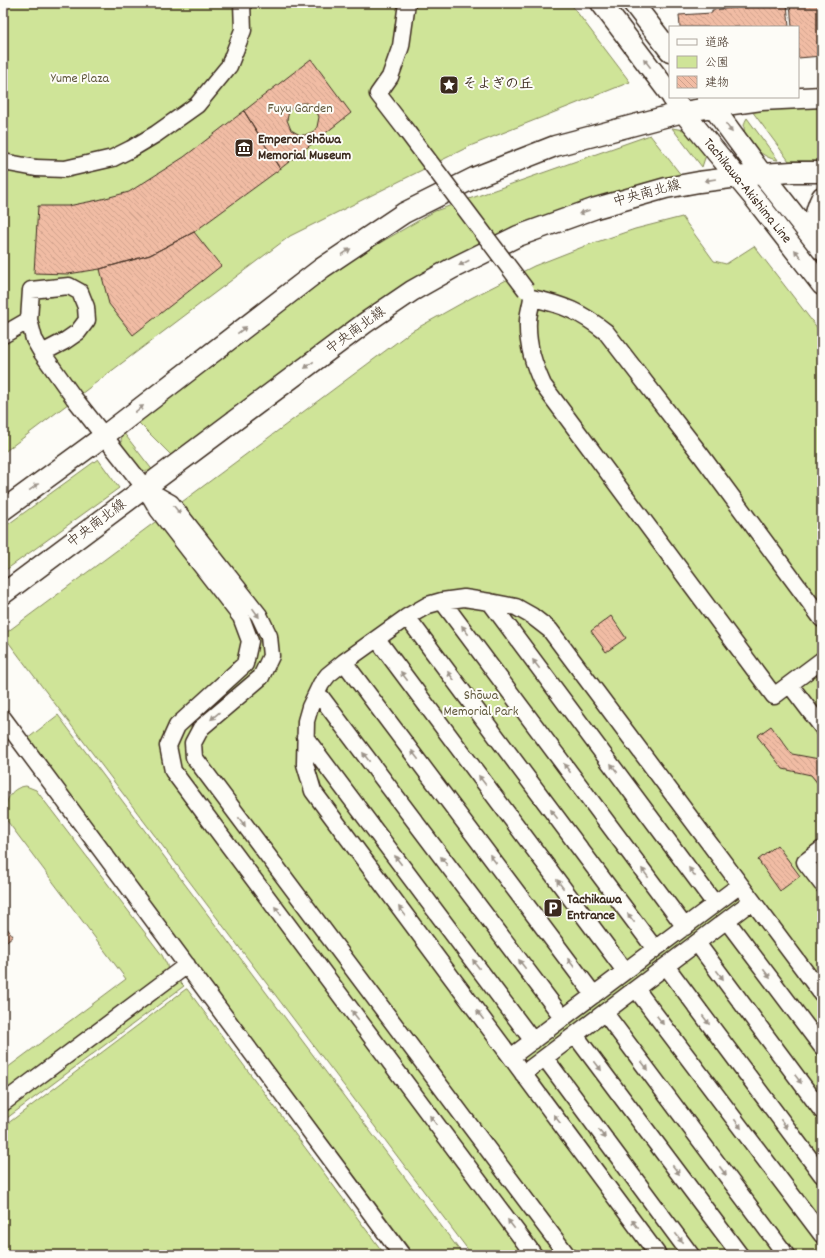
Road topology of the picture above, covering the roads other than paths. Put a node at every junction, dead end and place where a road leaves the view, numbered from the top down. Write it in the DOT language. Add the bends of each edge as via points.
graph roads {
  1 [pos="242,3"];
  2 [pos="407,3"];
  3 [pos="601,3"];
  4 [pos="633,3"];
  5 [pos="669,50"];
  6 [pos="669,93"];
  7 [pos="822,97"];
  8 [pos="710,102"];
  9 [pos="678,105"];
  10 [pos="3,162"];
  11 [pos="822,172"];
  12 [pos="762,174"];
  13 [pos="737,176"];
  14 [pos="822,197"];
  15 [pos="821,248"];
  16 [pos="822,284"];
  17 [pos="529,294"];
  18 [pos="29,320"];
  19 [pos="3,335"];
  20 [pos="42,353"];
  21 [pos="104,436"];
  22 [pos="145,488"];
  23 [pos="3,510"];
  24 [pos="3,594"];
  25 [pos="442,601"];
  26 [pos="490,602"];
  27 [pos="407,617"];
  28 [pos="822,619"];
  29 [pos="377,640"];
  30 [pos="822,660"];
  31 [pos="344,662"];
  32 [pos="790,685"];
  33 [pos="318,693"];
  34 [pos="3,718"];
  35 [pos="822,727"];
  36 [pos="305,736"];
  37 [pos="822,849"];
  38 [pos="822,884"];
  39 [pos="740,885"];
  40 [pos="752,901"];
  41 [pos="715,904"];
  42 [pos="727,921"];
  43 [pos="685,927"];
  44 [pos="697,943"];
  45 [pos="655,949"];
  46 [pos="187,965"];
  47 [pos="666,966"];
  48 [pos="625,971"];
  49 [pos="636,989"];
  50 [pos="822,994"];
  51 [pos="594,995"];
  52 [pos="605,1013"];
  53 [pos="563,1018"];
  54 [pos="575,1035"];
  55 [pos="533,1041"];
  56 [pos="822,1047"];
  57 [pos="511,1057"];
  58 [pos="545,1058"];
  59 [pos="523,1074"];
  60 [pos="3,1103"];
  61 [pos="822,1111"];
  62 [pos="822,1175"];
  63 [pos="822,1236"];
  64 [pos="402,1255"];
  65 [pos="534,1255"];
  66 [pos="567,1255"];
  67 [pos="658,1255"];
  68 [pos="691,1255"];
  69 [pos="740,1255"];
  70 [pos="786,1255"];
  1 -- 10 [label="street" via="243,30 229,66 197,105 156,134 113,158 65,169 36,168"];
  2 -- 17 [label="street, bridge" via="401,46 390,77 378,94"];
  6 -- 3 [label="main road, one-way"];
  4 -- 5 [label="main road"];
  7 -- 8 [label="main road"];
  8 -- 9 [label="main road"];
  8 -- 12 [label="main road, Tachikawa-Akishima Line, one-way"];
  9 -- 13 [label="main road, Tachikawa-Akishima Line"];
  21 -- 9 [label="main road, one-way" via="322,268 404,213 476,178 555,146"];
  11 -- 12 [label="main road, 中央南北線"];
  12 -- 13 [label="main road, 中央南北線"];
  12 -- 15 [label="main road, Tachikawa-Akishima Line"];
  16 -- 13 [label="main road, Tachikawa-Akishima Line, one-way"];
  13 -- 22 [label="main road, 中央南北線, one-way" via="666,188 596,208 518,236 451,269 412,291 366,323"];
  14 -- 15 [label="main road" via="814,221"];
  17 -- 28 [label="street" via="576,311 606,332"];
  17 -- 32 [label="street" via="529,346 543,385 774,696"];
  18 -- 19 [label="street"];
  18 -- 20 [label="street" via="34,339"];
  18 -- 20 [label="street" via="31,290 69,286 80,292 86,307 87,320 78,332"];
  20 -- 21 [label="street"];
  21 -- 22 [label="street"];
  23 -- 21 [label="main road, one-way"];
  22 -- 24 [label="main road, 中央南北線"];
  65 -- 22 [label="street, one-way" via="173,771 168,746 177,726 245,664 250,641 241,617 158,510"];
  22 -- 66 [label="street, one-way" via="171,503 259,615 269,636 271,656 260,677 202,728 193,743 194,757"];
  25 -- 26 [label="street" via="464,598"];
  25 -- 27 [label="street" via="428,605"];
  43 -- 25 [label="street, one-way"];
  26 -- 39 [label="street" via="516,608 550,630"];
  41 -- 26 [label="street, one-way"];
  27 -- 29 [label="street"];
  45 -- 27 [label="street, one-way"];
  29 -- 31 [label="street"];
  48 -- 29 [label="street, one-way"];
  30 -- 32 [label="street"];
  31 -- 33 [label="street" via="328,675"];
  51 -- 31 [label="street, one-way"];
  32 -- 35 [label="street"];
  33 -- 36 [label="street" via="310,707"];
  53 -- 33 [label="street, one-way"];
  34 -- 46 [label="street"];
  55 -- 36 [label="street, one-way"];
  57 -- 36 [label="street, one-way" via="313,791 305,764"];
  37 -- 38 [label="street" via="805,862"];
  39 -- 40 [label="street"];
  39 -- 41 [label="street"];
  40 -- 42 [label="street"];
  40 -- 50 [label="street"];
  41 -- 43 [label="street"];
  42 -- 44 [label="street"];
  42 -- 56 [label="street, one-way"];
  43 -- 45 [label="street"];
  44 -- 47 [label="street"];
  44 -- 61 [label="street, one-way"];
  45 -- 48 [label="street"];
  46 -- 60 [label="street"];
  46 -- 64 [label="street"];
  47 -- 49 [label="street"];
  47 -- 62 [label="street, one-way"];
  48 -- 51 [label="street"];
  49 -- 52 [label="street"];
  49 -- 63 [label="street, one-way"];
  51 -- 53 [label="street"];
  52 -- 54 [label="street"];
  52 -- 70 [label="street, one-way"];
  53 -- 55 [label="street"];
  54 -- 58 [label="street"];
  54 -- 69 [label="street, one-way"];
  55 -- 57 [label="street"];
  57 -- 59 [label="street"];
  58 -- 59 [label="street"];
  58 -- 68 [label="street, one-way"];
  67 -- 59 [label="street, one-way"];
}
